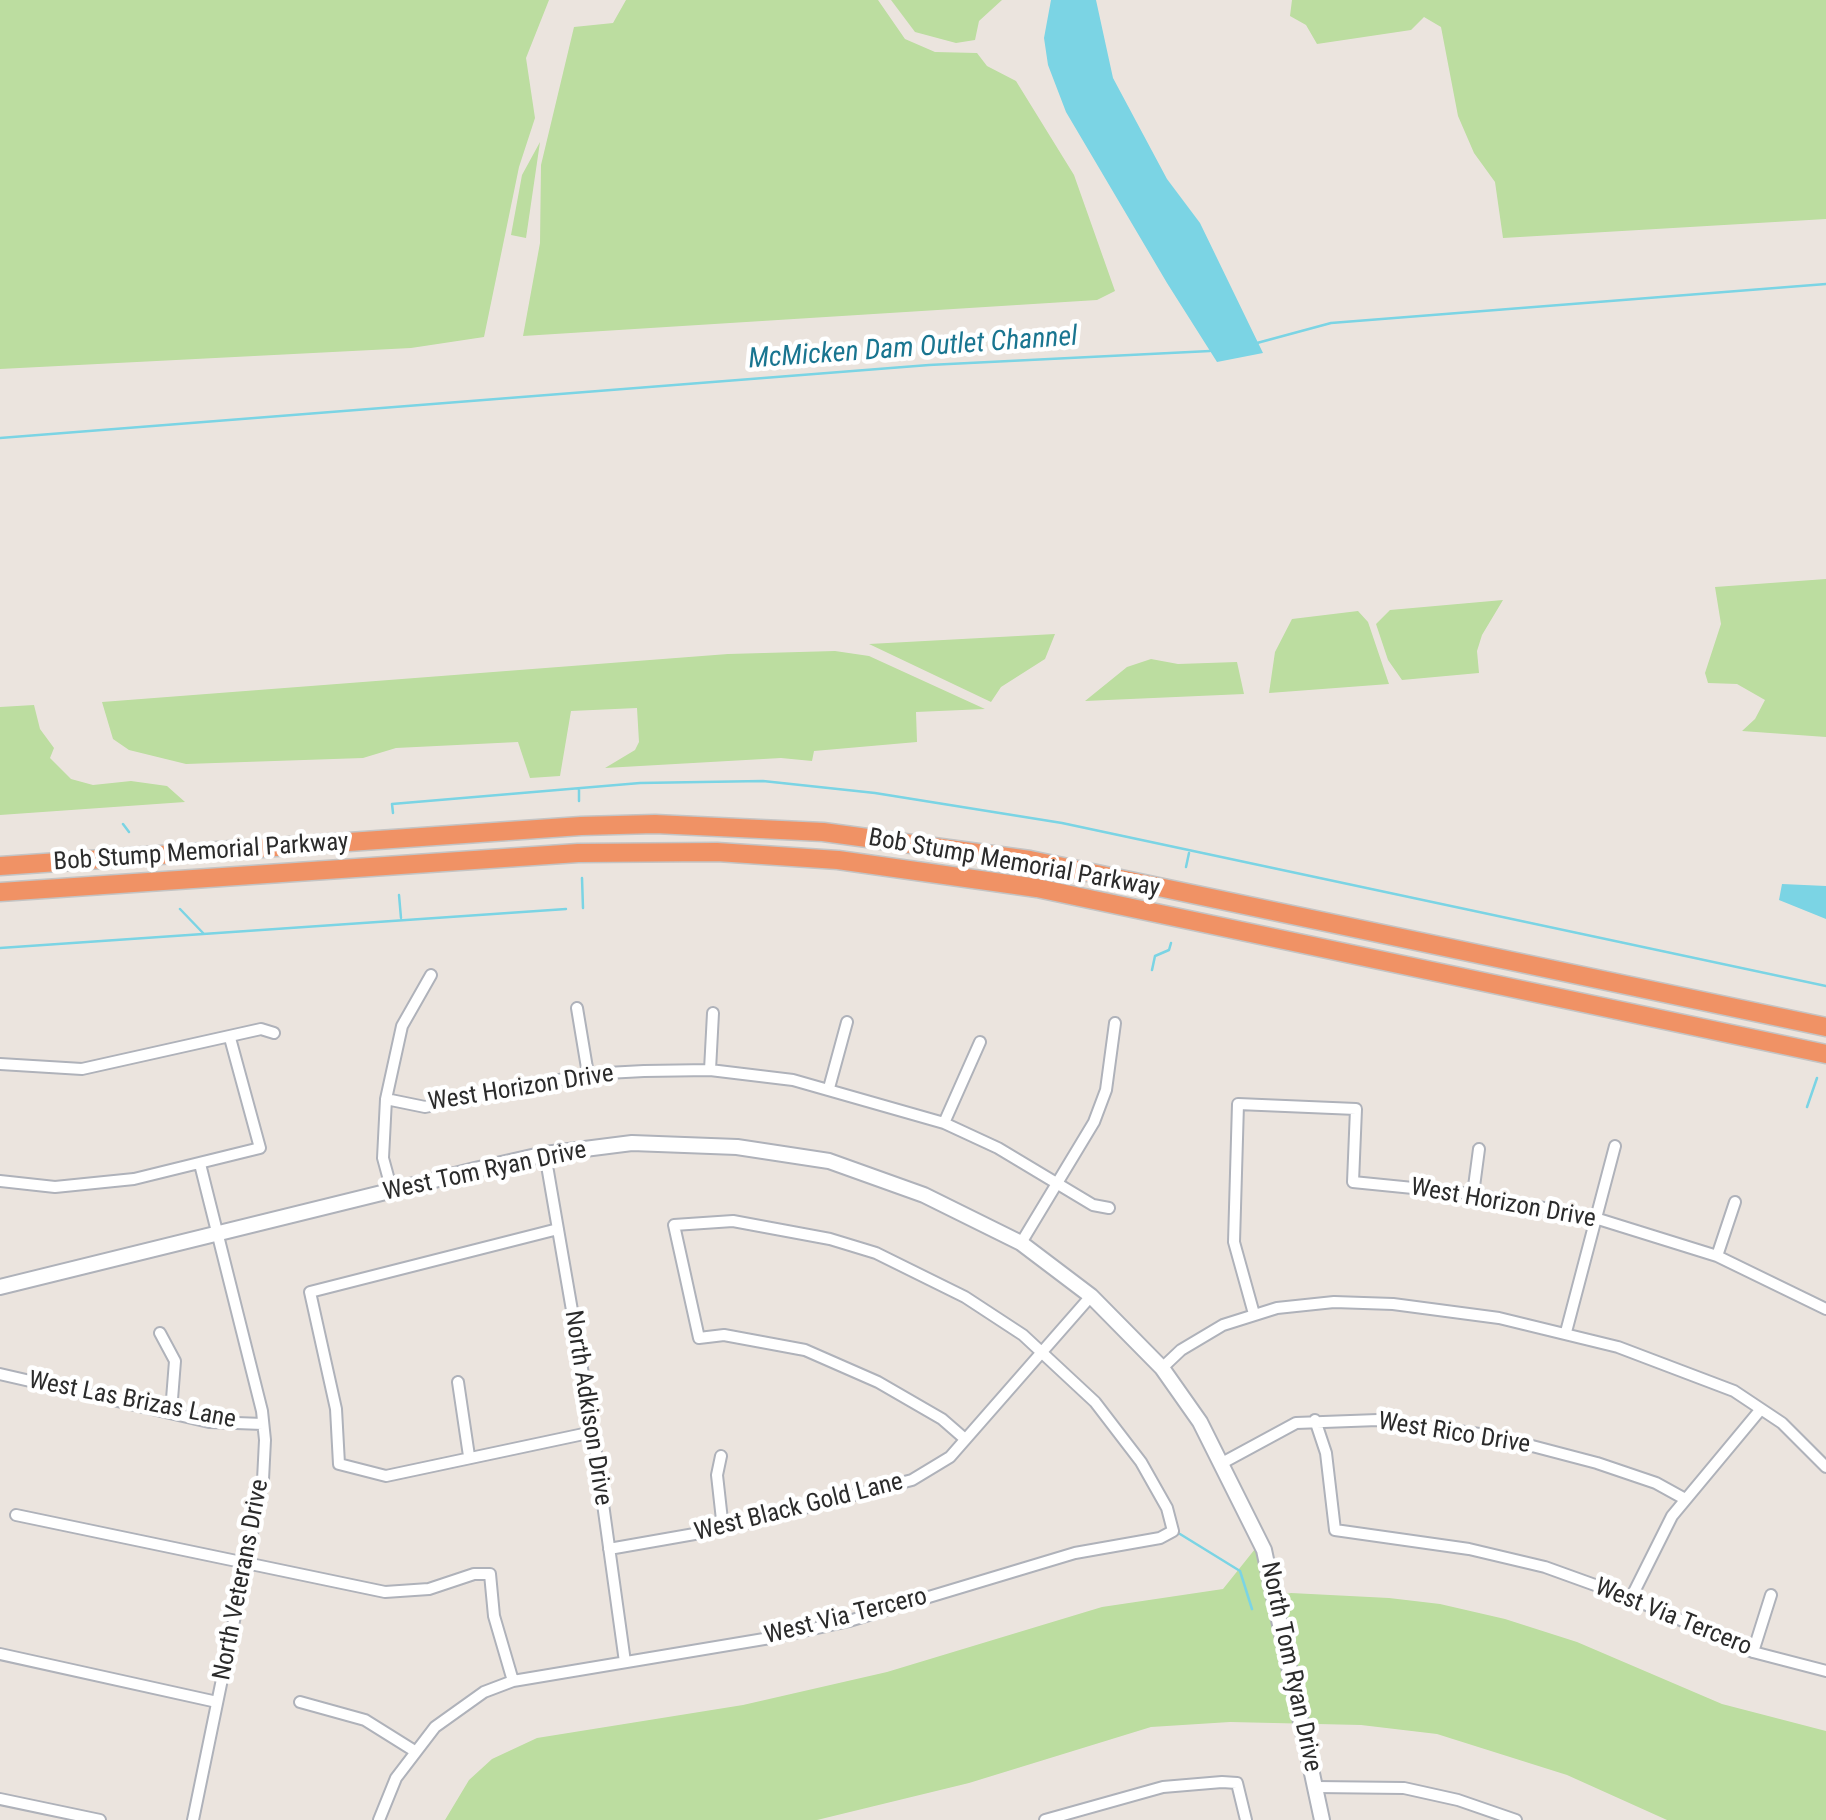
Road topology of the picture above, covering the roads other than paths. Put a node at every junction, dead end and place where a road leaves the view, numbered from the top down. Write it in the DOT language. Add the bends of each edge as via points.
graph roads {
  1 [pos="0,866"];
  2 [pos="0,892"];
  3 [pos="431,975"];
  4 [pos="576,1008"];
  5 [pos="713,1013"];
  6 [pos="847,1022"];
  7 [pos="1116,1023"];
  8 [pos="1826,1026"];
  9 [pos="274,1033"];
  10 [pos="230,1038"];
  11 [pos="980,1042"];
  12 [pos="1826,1054"];
  13 [pos="0,1064"];
  14 [pos="710,1070"];
  15 [pos="588,1074"];
  16 [pos="829,1088"];
  17 [pos="386,1099"];
  18 [pos="944,1123"];
  19 [pos="1615,1146"];
  20 [pos="1479,1148"];
  21 [pos="545,1154"];
  22 [pos="200,1164"];
  23 [pos="0,1180"];
  24 [pos="1058,1183"];
  25 [pos="392,1191"];
  26 [pos="1473,1194"];
  27 [pos="1735,1202"];
  28 [pos="1110,1208"];
  29 [pos="1595,1218"];
  30 [pos="558,1229"];
  31 [pos="218,1234"];
  32 [pos="1022,1243"];
  33 [pos="1718,1256"];
  34 [pos="0,1287"];
  35 [pos="1091,1296"];
  36 [pos="1826,1309"];
  37 [pos="1254,1314"];
  38 [pos="1566,1332"];
  39 [pos="160,1333"];
  40 [pos="1042,1351"];
  41 [pos="1162,1368"];
  42 [pos="0,1374"];
  43 [pos="458,1382"];
  44 [pos="1761,1409"];
  45 [pos="171,1412"];
  46 [pos="1315,1420"];
  47 [pos="264,1424"];
  48 [pos="593,1432"];
  49 [pos="966,1439"];
  50 [pos="468,1456"];
  51 [pos="721,1456"];
  52 [pos="1224,1462"];
  53 [pos="1826,1468"];
  54 [pos="1684,1500"];
  55 [pos="16,1515"];
  56 [pos="723,1530"];
  57 [pos="609,1549"];
  58 [pos="245,1565"];
  59 [pos="1771,1594"];
  60 [pos="1631,1598"];
  61 [pos="1753,1652"];
  62 [pos="0,1654"];
  63 [pos="624,1662"];
  64 [pos="1826,1671"];
  65 [pos="512,1680"];
  66 [pos="217,1702"];
  67 [pos="300,1702"];
  68 [pos="413,1750"];
  69 [pos="1316,1786"];
  70 [pos="0,1799"];
  71 [pos="100,1820"];
  72 [pos="193,1820"];
  73 [pos="379,1820"];
  74 [pos="1044,1820"];
  75 [pos="1246,1820"];
  76 [pos="1322,1820"];
  77 [pos="1516,1820"];
  1 -- 8 [label="highway, Bob Stump Memorial Parkway" via="545,828 655,824 812,831 1030,860"];
  2 -- 12 [label="highway, Bob Stump Memorial Parkway" via="559,854 699,852 838,860 1037,888"];
  3 -- 17 [label="street" via="402,1026"];
  4 -- 15 [label="street"];
  5 -- 14 [label="street"];
  6 -- 16 [label="street"];
  7 -- 24 [label="street" via="1106,1090"];
  9 -- 10 [label="street" via="261,1029"];
  10 -- 13 [label="street" via="82,1069"];
  10 -- 22 [label="street" via="260,1148"];
  11 -- 18 [label="street"];
  14 -- 15 [label="street, West Horizon Drive"];
  14 -- 16 [label="street, West Horizon Drive"];
  15 -- 17 [label="street, West Horizon Drive" via="425,1108"];
  16 -- 18 [label="street, West Horizon Drive"];
  17 -- 25 [label="street" via="382,1158"];
  18 -- 24 [label="street, West Horizon Drive"];
  19 -- 29 [label="street"];
  20 -- 26 [label="street"];
  21 -- 25 [label="street, West Tom Ryan Drive"];
  21 -- 30 [label="street, North Adkison Drive"];
  21 -- 32 [label="street, West Tom Ryan Drive" via="684,1142 829,1161 924,1195"];
  22 -- 23 [label="street" via="55,1188"];
  22 -- 31 [label="street, North Veterans Drive"];
  24 -- 28 [label="street, West Horizon Drive"];
  24 -- 32 [label="street"];
  25 -- 31 [label="street, West Tom Ryan Drive"];
  26 -- 29 [label="street, West Horizon Drive"];
  26 -- 37 [label="street, West Horizon Drive" via="1354,1182 1356,1109 1238,1104 1234,1242"];
  27 -- 33 [label="street"];
  29 -- 33 [label="street, West Horizon Drive"];
  29 -- 38 [label="street"];
  30 -- 48 [label="street, North Adkison Drive"];
  30 -- 50 [label="street" via="310,1292 336,1408 338,1464 386,1476"];
  31 -- 34 [label="street, West Tom Ryan Drive"];
  31 -- 47 [label="street, North Veterans Drive"];
  32 -- 35 [label="street, West Tom Ryan Drive"];
  33 -- 36 [label="street, West Horizon Drive"];
  35 -- 40 [label="street, West Black Gold Lane"];
  35 -- 41 [label="street, West Tom Ryan Drive"];
  37 -- 38 [label="street" via="1334,1302 1393,1304"];
  37 -- 41 [label="street" via="1181,1350"];
  38 -- 44 [label="street" via="1698,1375"];
  39 -- 45 [label="street" via="175,1361"];
  40 -- 49 [label="street, West Black Gold Lane"];
  40 -- 49 [label="street" via="932,1277 876,1253 734,1220 674,1225 699,1338 753,1338 806,1350 878,1382"];
  40 -- 63 [label="street, West Via Tercero" via="1096,1402 1141,1462 1173,1530 849,1621"];
  41 -- 52 [label="street, West Tom Ryan Drive"];
  42 -- 45 [label="street, West Las Brizas Lane"];
  43 -- 50 [label="street"];
  44 -- 53 [label="street"];
  44 -- 54 [label="street"];
  45 -- 47 [label="street, West Las Brizas Lane" via="237,1426"];
  46 -- 52 [label="street, West Rico Drive" via="1296,1423"];
  46 -- 54 [label="street, West Rico Drive" via="1378,1420 1494,1436 1597,1463"];
  46 -- 60 [label="street, West Via Tercero" via="1335,1530 1469,1549"];
  47 -- 58 [label="street, North Veterans Drive" via="264,1480"];
  48 -- 50 [label="street"];
  48 -- 57 [label="street, North Adkison Drive"];
  49 -- 56 [label="street, West Black Gold Lane" via="912,1480"];
  51 -- 56 [label="street"];
  52 -- 69 [label="street, North Tom Ryan Drive" via="1266,1554"];
  54 -- 60 [label="street"];
  55 -- 58 [label="street"];
  56 -- 57 [label="street, West Black Gold Lane"];
  57 -- 63 [label="street, North Adkison Drive"];
  58 -- 65 [label="street" via="384,1592 429,1590 490,1574"];
  58 -- 66 [label="street, North Veterans Drive"];
  59 -- 61 [label="street"];
  60 -- 61 [label="street, West Via Tercero"];
  61 -- 64 [label="street, West Via Tercero"];
  62 -- 66 [label="street"];
  63 -- 65 [label="street, West Via Tercero"];
  65 -- 68 [label="street, West Via Tercero" via="473,1700"];
  66 -- 72 [label="street, North Veterans Drive"];
  67 -- 68 [label="street" via="365,1720"];
  68 -- 73 [label="street"];
  69 -- 76 [label="street, North Tom Ryan Drive"];
  69 -- 77 [label="street" via="1404,1788"];
  70 -- 71 [label="street"];
  74 -- 75 [label="street" via="1163,1787 1237,1783"];
}
